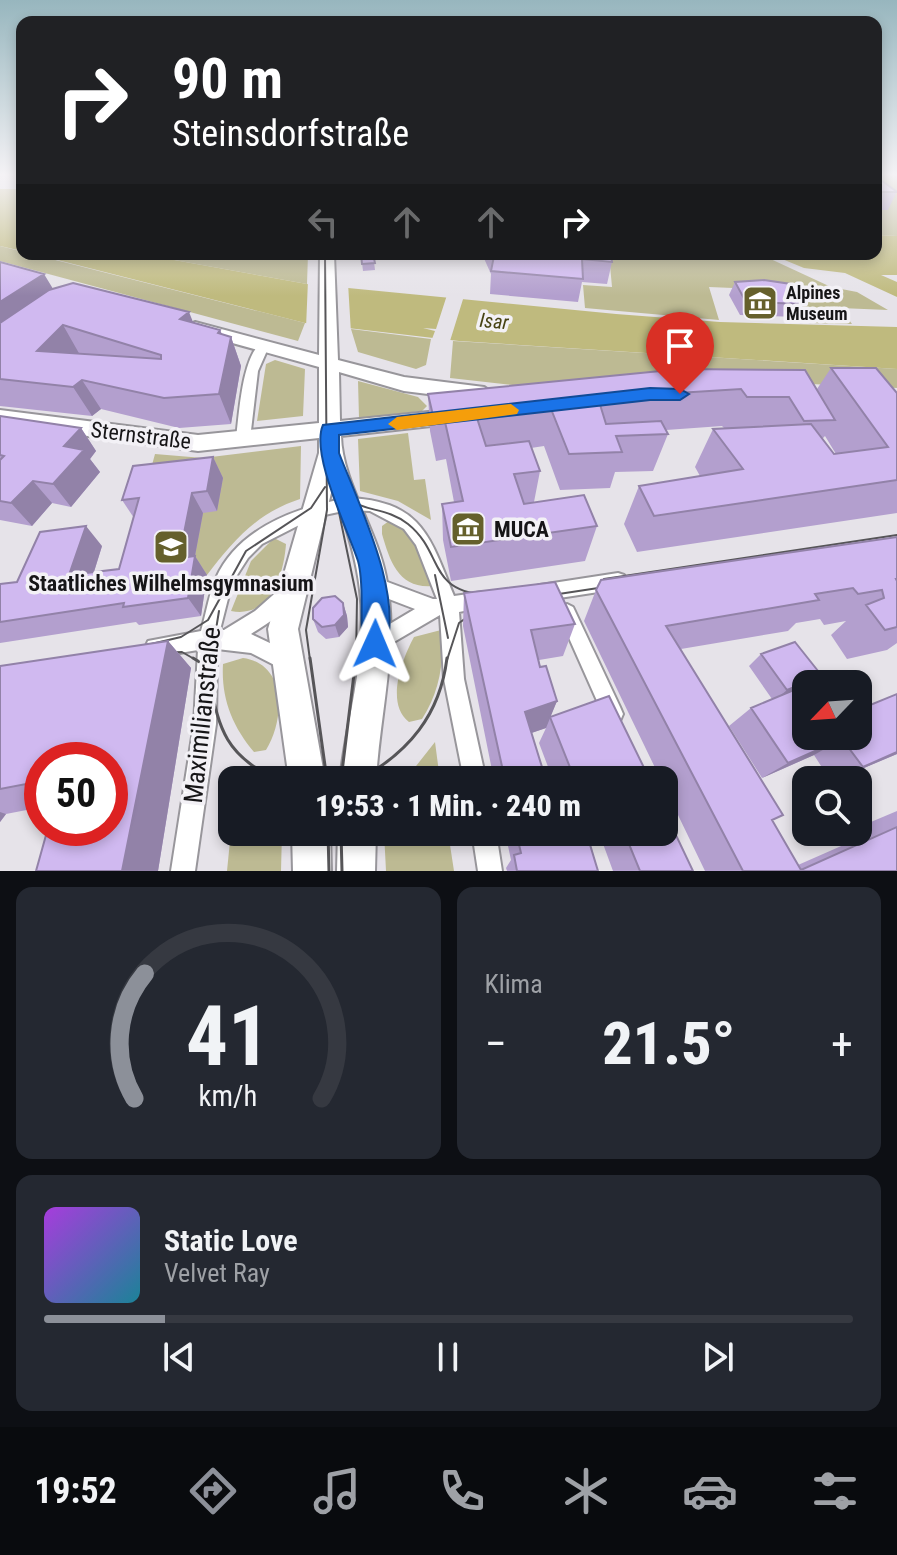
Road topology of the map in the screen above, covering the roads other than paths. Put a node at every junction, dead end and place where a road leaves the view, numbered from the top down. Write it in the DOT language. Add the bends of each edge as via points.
graph roads {
  1 [pos="327,260"];
  2 [pos="172,320"];
  3 [pos="263,346"];
  4 [pos="328,357"];
  5 [pos="436,389"];
  6 [pos="0,417"];
  7 [pos="421,421"];
  8 [pos="243,439"];
  9 [pos="330,442"];
  10 [pos="348,504"];
  11 [pos="312,511"];
  12 [pos="633,579"];
  13 [pos="374,585"];
  14 [pos="292,589"];
  15 [pos="557,590"];
  16 [pos="527,594"];
  17 [pos="496,599"];
  18 [pos="441,606"];
  19 [pos="219,639"];
  20 [pos="375,644"];
  21 [pos="137,651"];
  22 [pos="286,661"];
  23 [pos="624,739"];
  24 [pos="305,766"];
  25 [pos="360,766"];
  26 [pos="472,766"];
  27 [pos="311,846"];
  28 [pos="357,846"];
  29 [pos="486,846"];
  30 [pos="183,871"];
  31 [pos="312,871"];
  32 [pos="356,871"];
  33 [pos="490,871"];
  1 -- 4 [label="main road"];
  2 -- 3 [label="main road"];
  3 -- 4 [label="main road"];
  3 -- 8 [label="street" via="252,371"];
  4 -- 5 [label="main road" via="404,384"];
  4 -- 9 [label="main road"];
  5 -- 7 [label="main road" via="433,409"];
  5 -- 7 [label="main road, Sternstraße" via="502,403"];
  6 -- 8 [label="main road, Sternstraße" via="178,442"];
  7 -- 9 [label="main road, Sternstraße"];
  8 -- 9 [label="main road, Sternstraße"];
  9 -- 10 [label="main road"];
  9 -- 11 [label="main road"];
  10 -- 11 [label="street, Maximilianstraße"];
  10 -- 13 [label="main road"];
  10 -- 18 [label="street, Maximilianstraße" via="372,505 410,524 432,558"];
  11 -- 14 [label="main road"];
  11 -- 19 [label="street, Maximilianstraße" via="267,531 242,553 224,580"];
  12 -- 15 [label="street"];
  13 -- 18 [label="street"];
  13 -- 20 [label="main road"];
  14 -- 19 [label="street" via="262,617"];
  14 -- 22 [label="main road" via="283,629"];
  15 -- 16 [label="street"];
  15 -- 23 [label="street"];
  17 -- 18 [label="street"];
  18 -- 20 [label="street"];
  18 -- 26 [label="street, Maximilianstraße"];
  19 -- 21 [label="street"];
  19 -- 22 [label="street" via="256,644"];
  19 -- 30 [label="street, Maximilianstraße"];
  20 -- 25 [label="main road"];
  22 -- 24 [label="main road"];
  27 -- 31 [label="main road"];
  28 -- 32 [label="main road"];
  29 -- 33 [label="street"];
}
